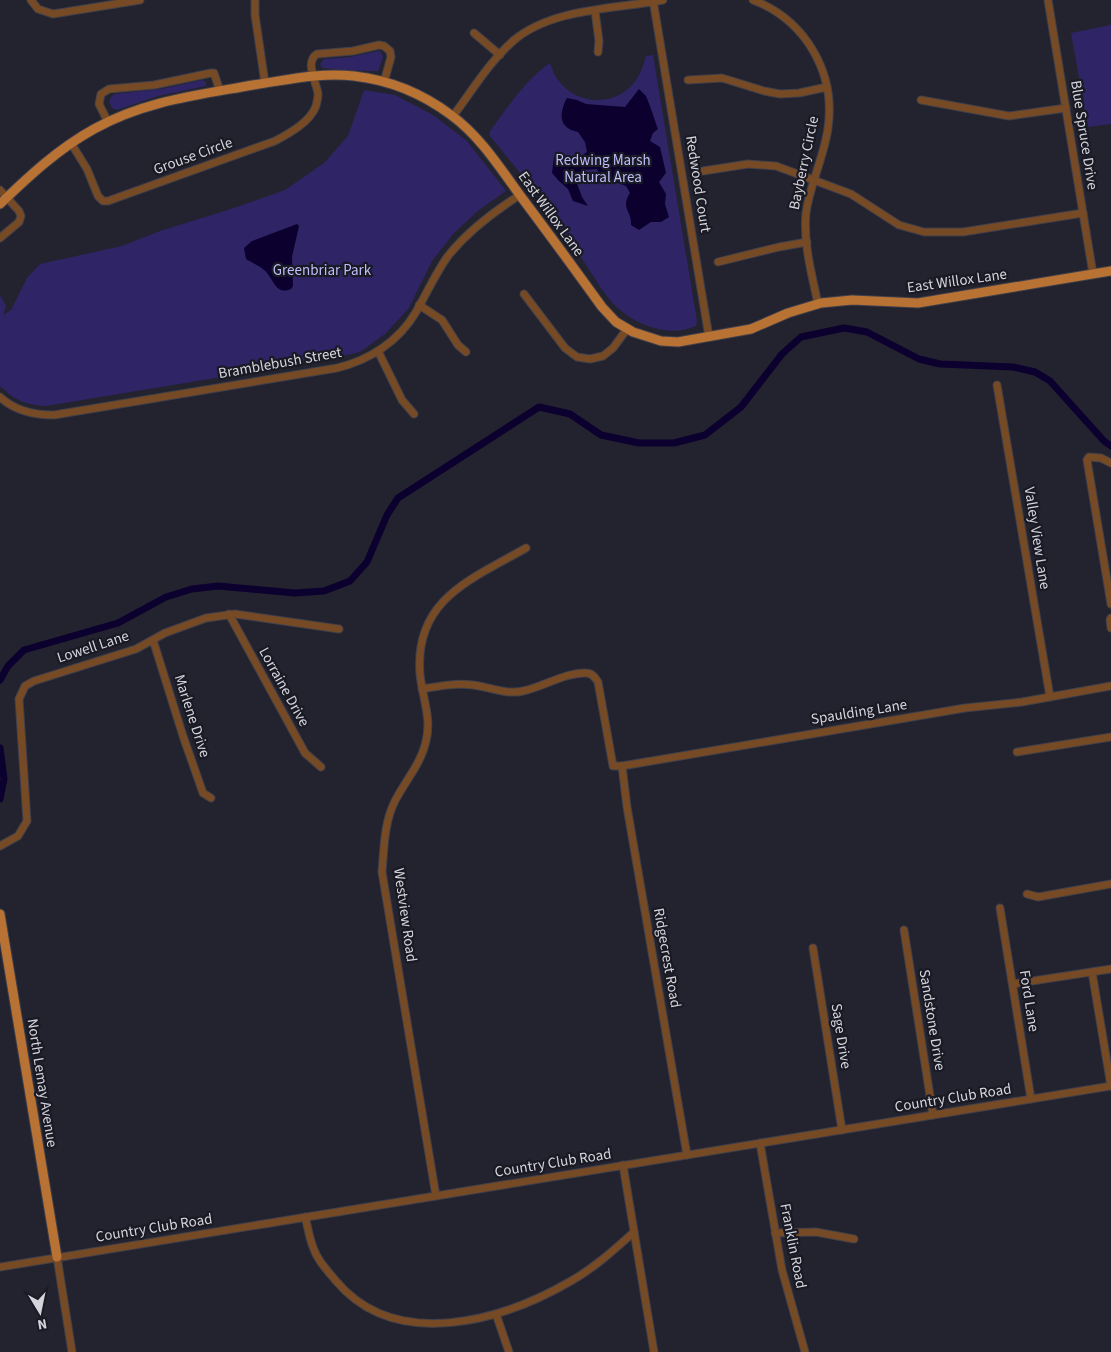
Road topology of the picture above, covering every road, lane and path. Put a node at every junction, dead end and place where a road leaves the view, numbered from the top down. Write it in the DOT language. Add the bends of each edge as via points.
graph roads {
  1 [pos="31,0"];
  2 [pos="140,0"];
  3 [pos="255,0"];
  4 [pos="663,0"];
  5 [pos="753,0"];
  6 [pos="1048,0"];
  7 [pos="653,1"];
  8 [pos="595,11"];
  9 [pos="474,33"];
  10 [pos="598,52"];
  11 [pos="500,54"];
  12 [pos="313,76"];
  13 [pos="688,80"];
  14 [pos="384,82"];
  15 [pos="265,83"];
  16 [pos="827,87"];
  17 [pos="220,91"];
  18 [pos="921,100"];
  19 [pos="1066,108"];
  20 [pos="453,116"];
  21 [pos="108,122"];
  22 [pos="71,143"];
  23 [pos="703,171"];
  24 [pos="813,180"];
  25 [pos="0,190"];
  26 [pos="520,195"];
  27 [pos="4,201"];
  28 [pos="1083,213"];
  29 [pos="0,238"];
  30 [pos="807,242"];
  31 [pos="718,262"];
  32 [pos="1111,271"];
  33 [pos="1093,274"];
  34 [pos="524,294"];
  35 [pos="818,304"];
  36 [pos="419,305"];
  37 [pos="627,329"];
  38 [pos="709,337"];
  39 [pos="378,351"];
  40 [pos="466,352"];
  41 [pos="997,384"];
  42 [pos="2,399"];
  43 [pos="414,414"];
  44 [pos="1111,463"];
  45 [pos="526,548"];
  46 [pos="1111,604"];
  47 [pos="229,614"];
  48 [pos="1111,618"];
  49 [pos="1111,628"];
  50 [pos="339,629"];
  51 [pos="153,640"];
  52 [pos="1111,686"];
  53 [pos="422,689"];
  54 [pos="1050,697"];
  55 [pos="1111,737"];
  56 [pos="1017,752"];
  57 [pos="622,766"];
  58 [pos="321,767"];
  59 [pos="211,798"];
  60 [pos="0,846"];
  61 [pos="1111,884"];
  62 [pos="1027,894"];
  63 [pos="1000,908"];
  64 [pos="0,914"];
  65 [pos="904,930"];
  66 [pos="2,935"];
  67 [pos="813,948"];
  68 [pos="1111,969"];
  69 [pos="1092,972"];
  70 [pos="1013,984"];
  71 [pos="1111,1086"];
  72 [pos="1031,1099"];
  73 [pos="933,1115"];
  74 [pos="842,1130"];
  75 [pos="760,1143"];
  76 [pos="687,1155"];
  77 [pos="623,1165"];
  78 [pos="436,1196"];
  79 [pos="305,1217"];
  80 [pos="634,1232"];
  81 [pos="775,1233"];
  82 [pos="854,1239"];
  83 [pos="57,1257"];
  84 [pos="0,1267"];
  85 [pos="496,1314"];
  86 [pos="72,1352"];
  87 [pos="509,1352"];
  88 [pos="654,1352"];
  89 [pos="805,1352"];
  1 -- 2 [label="street" via="38,9 53,14"];
  3 -- 15 [label="street"];
  4 -- 7 [label="street"];
  5 -- 16 [label="street, Bayberry Circle" via="772,5 808,41 823,69"];
  6 -- 19 [label="street, Blue Spruce Drive"];
  7 -- 8 [label="street"];
  7 -- 38 [label="street, Redwood Court"];
  8 -- 10 [label="street"];
  8 -- 11 [label="street" via="562,16 535,26"];
  9 -- 11 [label="street"];
  11 -- 20 [label="street"];
  12 -- 14 [label="main road, East Willox Lane" via="346,75"];
  12 -- 14 [label="street" via="312,61 317,54 382,45 390,51 391,57"];
  12 -- 15 [label="main road, East Willox Lane"];
  12 -- 22 [label="street, Grouse Circle" via="318,95 315,108 307,119 281,138 108,202 98,196"];
  13 -- 16 [label="street" via="722,78 780,94"];
  14 -- 20 [label="main road, East Willox Lane" via="426,98"];
  15 -- 17 [label="main road, East Willox Lane"];
  16 -- 24 [label="street, Bayberry Circle" via="828,129"];
  17 -- 21 [label="main road, East Willox Lane" via="157,103"];
  17 -- 21 [label="street" via="211,73 161,84 109,89 101,94 99,101"];
  18 -- 19 [label="street" via="1010,116"];
  19 -- 28 [label="street, Blue Spruce Drive"];
  20 -- 26 [label="main road, East Willox Lane" via="486,147"];
  21 -- 22 [label="main road, East Willox Lane"];
  22 -- 27 [label="main road, East Willox Lane"];
  23 -- 24 [label="street" via="767,164"];
  24 -- 28 [label="street" via="859,198 899,225 924,232 964,232"];
  24 -- 30 [label="street, Bayberry Circle" via="806,214"];
  25 -- 27 [label="street"];
  26 -- 36 [label="street, Bramblebush Street" via="484,219 460,243 438,270"];
  26 -- 37 [label="main road, East Willox Lane" via="602,307"];
  27 -- 29 [label="street" via="19,211 21,218"];
  28 -- 33 [label="street, Blue Spruce Drive"];
  30 -- 31 [label="street"];
  30 -- 35 [label="street, Bayberry Circle"];
  32 -- 33 [label="main road, East Willox Lane"];
  33 -- 35 [label="main road, East Willox Lane" via="918,303 852,300"];
  34 -- 37 [label="street" via="565,348 578,357 603,356"];
  35 -- 38 [label="main road, East Willox Lane" via="751,329"];
  36 -- 39 [label="street, Bramblebush Street" via="402,332"];
  36 -- 40 [label="street" via="442,320"];
  37 -- 38 [label="main road, East Willox Lane" via="647,338 668,342"];
  39 -- 42 [label="street, Bramblebush Street" via="337,368 54,415 25,412"];
  39 -- 43 [label="street" via="402,400"];
  41 -- 54 [label="street, Valley View Lane"];
  44 -- 46 [label="street" via="1096,456 1087,460"];
  45 -- 53 [label="street, Westview Road" via="465,582 442,601 430,620 421,646"];
  47 -- 50 [label="street, Lowell Lane"];
  47 -- 51 [label="street, Lowell Lane" via="206,618"];
  47 -- 58 [label="street, Lorraine Drive" via="304,753"];
  48 -- 49 [label="street"];
  51 -- 59 [label="street, Marlene Drive" via="203,792"];
  51 -- 60 [label="street, Lowell Lane" via="136,649 25,686 18,699 27,821 18,836"];
  52 -- 54 [label="street, Spaulding Lane"];
  53 -- 57 [label="street, Spaulding Lane" via="454,684 520,692 560,678 591,674 598,682 613,766"];
  53 -- 78 [label="street, Westview Road" via="427,740 422,757 389,817 382,872"];
  54 -- 57 [label="street, Spaulding Lane" via="965,708"];
  55 -- 56 [label="street"];
  57 -- 76 [label="street, Ridgecrest Road"];
  61 -- 62 [label="street" via="1038,897"];
  63 -- 70 [label="street, Ford Lane"];
  64 -- 66 [label="main road, North Lemay Avenue"];
  65 -- 73 [label="street, Sandstone Drive"];
  66 -- 83 [label="main road, North Lemay Avenue"];
  67 -- 74 [label="street, Sage Drive"];
  68 -- 69 [label="street"];
  69 -- 70 [label="street"];
  69 -- 71 [label="street"];
  70 -- 72 [label="street, Ford Lane"];
  71 -- 72 [label="street, Country Club Road"];
  72 -- 73 [label="street, Country Club Road"];
  73 -- 74 [label="street, Country Club Road"];
  74 -- 75 [label="street, Country Club Road"];
  75 -- 76 [label="street, Country Club Road"];
  75 -- 81 [label="street, Franklin Road"];
  76 -- 77 [label="street, Country Club Road"];
  77 -- 78 [label="street, Country Club Road"];
  77 -- 80 [label="street"];
  78 -- 79 [label="street, Country Club Road"];
  79 -- 83 [label="street, Country Club Road"];
  79 -- 85 [label="street" via="313,1248 321,1263 343,1290 379,1314 415,1324 434,1325"];
  80 -- 85 [label="street" via="572,1281"];
  80 -- 88 [label="street"];
  81 -- 82 [label="street" via="816,1232"];
  81 -- 89 [label="street, Franklin Road"];
  83 -- 84 [label="street, Country Club Road"];
  83 -- 86 [label="street"];
  85 -- 87 [label="street"];
}
